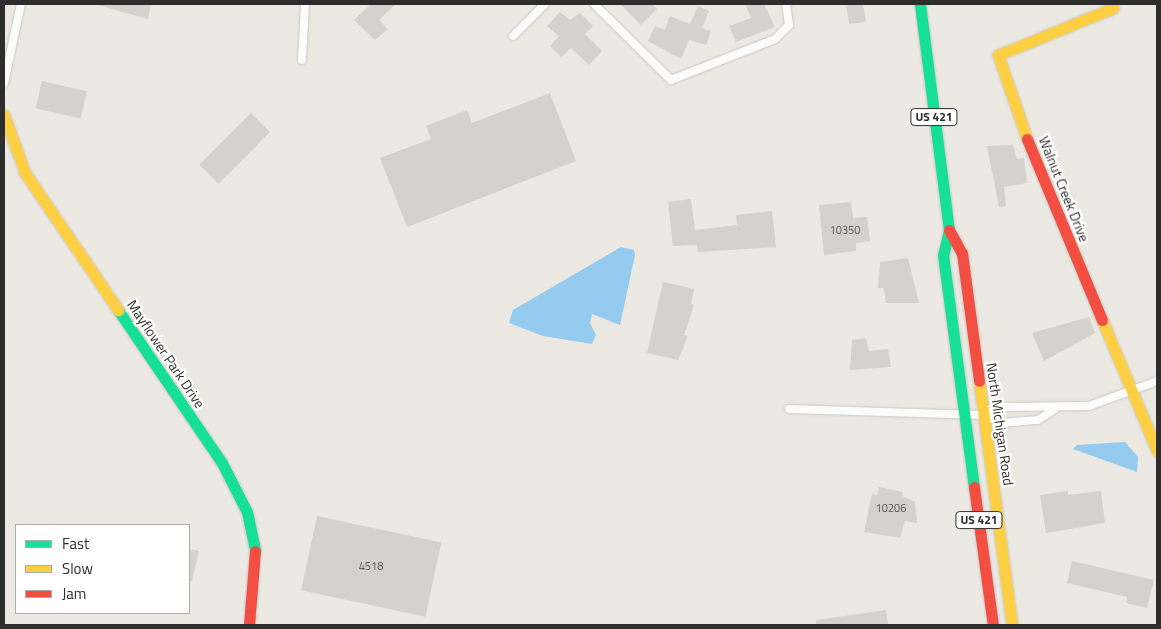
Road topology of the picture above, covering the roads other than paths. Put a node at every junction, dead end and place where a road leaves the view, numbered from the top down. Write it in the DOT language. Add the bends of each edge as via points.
graph roads {
  1 [pos="21,4"];
  2 [pos="305,4"];
  3 [pos="545,4"];
  4 [pos="594,4"];
  5 [pos="786,4"];
  6 [pos="920,4"];
  7 [pos="1111,4"];
  8 [pos="513,36"];
  9 [pos="302,60"];
  10 [pos="4,82"];
  11 [pos="4,114"];
  12 [pos="949,230"];
  13 [pos="1157,381"];
  14 [pos="1131,392"];
  15 [pos="789,409"];
  16 [pos="1055,409"];
  17 [pos="965,415"];
  18 [pos="984,415"];
  19 [pos="1157,451"];
  20 [pos="248,625"];
  21 [pos="993,625"];
  22 [pos="1012,625"];
  1 -- 10 [label="street"];
  2 -- 9 [label="street"];
  3 -- 8 [label="street"];
  4 -- 5 [label="street" via="671,80 775,40 789,25"];
  6 -- 12 [label="street, North Michigan Road / US 421"];
  7 -- 14 [label="street, Walnut Creek Drive" via="1113,8 998,55 1015,111"];
  11 -- 20 [label="street, Mayflower Park Drive" via="25,173 222,463 248,512 255,553"];
  12 -- 17 [label="street, North Michigan Road / US 421" via="943,255"];
  12 -- 18 [label="street, North Michigan Road / US 421" via="962,253"];
  13 -- 14 [label="street"];
  14 -- 16 [label="street" via="1089,406"];
  14 -- 19 [label="street, Walnut Creek Drive"];
  15 -- 17 [label="street"];
  16 -- 18 [label="street" via="1036,404 1004,407"];
  16 -- 18 [label="street" via="1038,420 1002,423"];
  17 -- 18 [label="street"];
  17 -- 21 [label="street, North Michigan Road / US 421"];
  18 -- 22 [label="street, North Michigan Road / US 421"];
}
